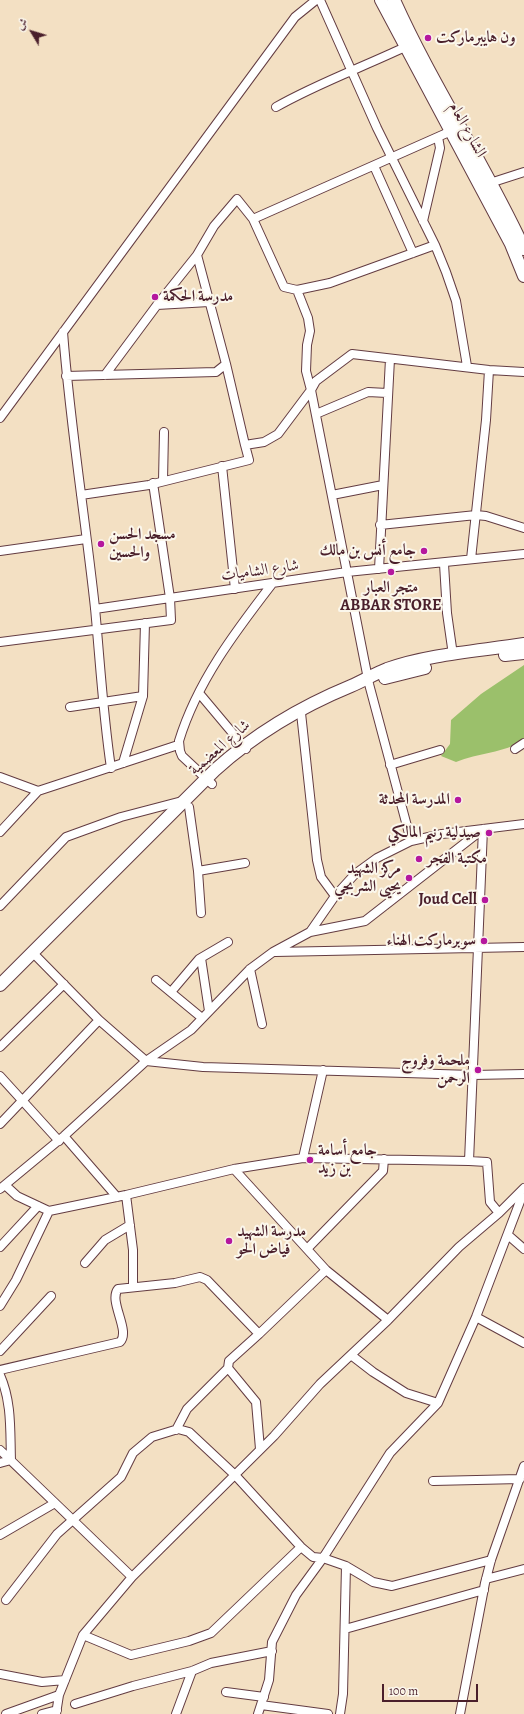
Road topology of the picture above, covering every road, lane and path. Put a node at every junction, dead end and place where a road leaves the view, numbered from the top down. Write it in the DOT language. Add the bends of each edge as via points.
graph roads {
  1 [pos="316,0"];
  2 [pos="320,0"];
  3 [pos="381,0"];
  4 [pos="394,0"];
  5 [pos="409,49"];
  6 [pos="352,72"];
  7 [pos="276,107"];
  8 [pos="449,132"];
  9 [pos="438,137"];
  10 [pos="392,158"];
  11 [pos="374,166"];
  12 [pos="524,172"];
  13 [pos="490,183"];
  14 [pos="254,219"];
  15 [pos="423,221"];
  16 [pos="522,242"];
  17 [pos="435,244"];
  18 [pos="413,253"];
  19 [pos="197,255"];
  20 [pos="524,276"];
  21 [pos="297,290"];
  22 [pos="209,302"];
  23 [pos="156,305"];
  24 [pos="63,332"];
  25 [pos="390,358"];
  26 [pos="226,364"];
  27 [pos="467,366"];
  28 [pos="489,370"];
  29 [pos="524,372"];
  30 [pos="105,375"];
  31 [pos="66,376"];
  32 [pos="311,390"];
  33 [pos="387,393"];
  34 [pos="316,414"];
  35 [pos="0,418"];
  36 [pos="164,432"];
  37 [pos="245,445"];
  38 [pos="222,466"];
  39 [pos="163,481"];
  40 [pos="153,483"];
  41 [pos="383,485"];
  42 [pos="81,495"];
  43 [pos="332,495"];
  44 [pos="476,515"];
  45 [pos="380,525"];
  46 [pos="524,528"];
  47 [pos="86,539"];
  48 [pos="0,551"];
  49 [pos="524,554"];
  50 [pos="471,559"];
  51 [pos="444,564"];
  52 [pos="379,569"];
  53 [pos="347,572"];
  54 [pos="272,584"];
  55 [pos="235,589"];
  56 [pos="170,598"];
  57 [pos="95,609"];
  58 [pos="144,623"];
  59 [pos="96,629"];
  60 [pos="0,642"];
  61 [pos="524,644"];
  62 [pos="524,653"];
  63 [pos="453,655"];
  64 [pos="368,681"];
  65 [pos="199,693"];
  66 [pos="143,696"];
  67 [pos="102,702"];
  68 [pos="70,707"];
  69 [pos="301,713"];
  70 [pos="524,743"];
  71 [pos="178,745"];
  72 [pos="245,748"];
  73 [pos="515,749"];
  74 [pos="440,750"];
  75 [pos="123,764"];
  76 [pos="390,765"];
  77 [pos="111,768"];
  78 [pos="0,777"];
  79 [pos="209,782"];
  80 [pos="38,791"];
  81 [pos="187,803"];
  82 [pos="524,824"];
  83 [pos="483,829"];
  84 [pos="0,832"];
  85 [pos="411,841"];
  86 [pos="245,863"];
  87 [pos="198,871"];
  88 [pos="335,896"];
  89 [pos="0,906"];
  90 [pos="201,913"];
  91 [pos="310,932"];
  92 [pos="228,942"];
  93 [pos="478,946"];
  94 [pos="524,947"];
  95 [pos="272,952"];
  96 [pos="35,954"];
  97 [pos="201,958"];
  98 [pos="250,969"];
  99 [pos="156,980"];
  100 [pos="64,984"];
  101 [pos="0,985"];
  102 [pos="0,990"];
  103 [pos="171,992"];
  104 [pos="210,1010"];
  105 [pos="202,1018"];
  106 [pos="99,1020"];
  107 [pos="262,1024"];
  108 [pos="0,1047"];
  109 [pos="146,1061"];
  110 [pos="323,1070"];
  111 [pos="524,1074"];
  112 [pos="473,1075"];
  113 [pos="0,1076"];
  114 [pos="22,1101"];
  115 [pos="0,1124"];
  116 [pos="61,1139"];
  117 [pos="303,1158"];
  118 [pos="384,1159"];
  119 [pos="469,1161"];
  120 [pos="234,1169"];
  121 [pos="2,1187"];
  122 [pos="524,1190"];
  123 [pos="126,1195"];
  124 [pos="117,1197"];
  125 [pos="38,1206"];
  126 [pos="48,1211"];
  127 [pos="499,1213"];
  128 [pos="130,1225"];
  129 [pos="508,1235"];
  130 [pos="0,1247"];
  131 [pos="307,1249"];
  132 [pos="524,1249"];
  133 [pos="85,1263"];
  134 [pos="326,1270"];
  135 [pos="133,1287"];
  136 [pos="51,1296"];
  137 [pos="0,1306"];
  138 [pos="476,1317"];
  139 [pos="388,1320"];
  140 [pos="259,1334"];
  141 [pos="524,1343"];
  142 [pos="2,1346"];
  143 [pos="351,1355"];
  144 [pos="228,1368"];
  145 [pos="0,1370"];
  146 [pos="0,1375"];
  147 [pos="438,1403"];
  148 [pos="176,1430"];
  149 [pos="260,1449"];
  150 [pos="0,1450"];
  151 [pos="10,1460"];
  152 [pos="0,1463"];
  153 [pos="524,1466"];
  154 [pos="235,1475"];
  155 [pos="520,1479"];
  156 [pos="433,1482"];
  157 [pos="55,1502"];
  158 [pos="74,1521"];
  159 [pos="0,1536"];
  160 [pos="301,1547"];
  161 [pos="324,1558"];
  162 [pos="491,1560"];
  163 [pos="346,1566"];
  164 [pos="524,1568"];
  165 [pos="132,1577"];
  166 [pos="486,1579"];
  167 [pos="484,1590"];
  168 [pos="6,1600"];
  169 [pos="345,1629"];
  170 [pos="83,1635"];
  171 [pos="272,1650"];
  172 [pos="192,1671"];
  173 [pos="0,1674"];
  174 [pos="65,1680"];
  175 [pos="226,1692"];
  176 [pos="59,1695"];
  177 [pos="264,1696"];
  178 [pos="75,1704"];
  179 [pos="261,1705"];
  180 [pos="57,1712"];
  181 [pos="6,1714"];
  182 [pos="42,1714"];
  183 [pos="176,1714"];
  184 [pos="258,1714"];
  185 [pos="328,1714"];
  186 [pos="340,1714"];
  187 [pos="460,1714"];
  1 -- 24 [label="street" via="295,17"];
  2 -- 6 [label="street"];
  3 -- 5 [label="main road, الشارع العام"];
  4 -- 5 [label="main road, الشارع العام"];
  5 -- 6 [label="street"];
  5 -- 8 [label="main road, الشارع العام"];
  5 -- 13 [label="main road, الشارع العام"];
  6 -- 7 [label="street" via="297,95"];
  6 -- 10 [label="street"];
  8 -- 9 [label="street"];
  8 -- 20 [label="main road, الشارع العام" via="511,244"];
  9 -- 10 [label="street"];
  9 -- 15 [label="street" via="440,148"];
  10 -- 11 [label="street"];
  10 -- 15 [label="street"];
  11 -- 14 [label="street"];
  11 -- 18 [label="street"];
  12 -- 13 [label="street"];
  13 -- 16 [label="main road, الشارع العام"];
  14 -- 19 [label="street" via="237,199 214,226"];
  14 -- 21 [label="street" via="284,286"];
  15 -- 17 [label="street"];
  17 -- 18 [label="street"];
  17 -- 27 [label="street" via="456,301"];
  18 -- 21 [label="street" via="330,283"];
  19 -- 22 [label="street"];
  19 -- 23 [label="street"];
  21 -- 32 [label="street" via="308,318 310,331 306,371"];
  22 -- 23 [label="street"];
  22 -- 26 [label="street"];
  23 -- 30 [label="street"];
  24 -- 31 [label="street"];
  24 -- 35 [label="street"];
  25 -- 27 [label="street"];
  25 -- 32 [label="street" via="352,354 316,381"];
  25 -- 33 [label="street"];
  26 -- 30 [label="street" via="216,372"];
  26 -- 37 [label="street"];
  27 -- 28 [label="street"];
  28 -- 29 [label="street"];
  28 -- 44 [label="street"];
  30 -- 31 [label="street"];
  31 -- 42 [label="street"];
  32 -- 34 [label="street"];
  32 -- 37 [label="street" via="278,434 264,442"];
  33 -- 34 [label="street" via="368,392"];
  33 -- 41 [label="street"];
  34 -- 43 [label="street"];
  36 -- 39 [label="street"];
  37 -- 38 [label="street" via="249,460"];
  38 -- 39 [label="street"];
  38 -- 55 [label="street"];
  39 -- 40 [label="street"];
  40 -- 42 [label="street"];
  40 -- 56 [label="street"];
  41 -- 43 [label="street"];
  41 -- 45 [label="street"];
  42 -- 47 [label="street"];
  43 -- 53 [label="street"];
  44 -- 45 [label="street"];
  44 -- 46 [label="street"];
  44 -- 50 [label="street"];
  45 -- 52 [label="street"];
  47 -- 48 [label="street"];
  47 -- 57 [label="street"];
  49 -- 50 [label="street, شارع الشاميات"];
  50 -- 51 [label="street, شارع الشاميات"];
  51 -- 52 [label="street, شارع الشاميات"];
  51 -- 63 [label="street"];
  52 -- 53 [label="street, شارع الشاميات"];
  53 -- 54 [label="street, شارع الشاميات"];
  53 -- 64 [label="street"];
  54 -- 55 [label="street, شارع الشاميات"];
  54 -- 65 [label="street" via="220,655"];
  55 -- 56 [label="street, شارع الشاميات"];
  56 -- 57 [label="street, شارع الشاميات"];
  56 -- 58 [label="street" via="171,620"];
  57 -- 59 [label="street"];
  58 -- 59 [label="street"];
  58 -- 66 [label="street"];
  59 -- 60 [label="street"];
  59 -- 67 [label="street"];
  61 -- 63 [label="main road, شارع المعضمية"];
  62 -- 64 [label="main road, شارع المعضمية" via="447,663"];
  63 -- 64 [label="main road, شارع المعضمية" via="387,669"];
  64 -- 69 [label="main road, شارع المعضمية"];
  64 -- 72 [label="main road, شارع المعضمية" via="299,710"];
  64 -- 76 [label="street"];
  65 -- 71 [label="street"];
  65 -- 72 [label="street"];
  66 -- 67 [label="street"];
  66 -- 75 [label="street"];
  67 -- 68 [label="street"];
  67 -- 77 [label="street"];
  69 -- 72 [label="main road, شارع المعضمية" via="284,721"];
  69 -- 88 [label="street" via="316,860 321,877"];
  70 -- 73 [label="street"];
  71 -- 75 [label="street"];
  71 -- 79 [label="street" via="182,756"];
  72 -- 79 [label="main road, شارع المعضمية"];
  74 -- 76 [label="street"];
  75 -- 77 [label="street"];
  76 -- 85 [label="street"];
  77 -- 80 [label="street"];
  78 -- 80 [label="street"];
  79 -- 81 [label="main road, شارع المعضمية"];
  80 -- 84 [label="street"];
  81 -- 87 [label="street"];
  81 -- 89 [label="street" via="121,817 66,837"];
  81 -- 96 [label="main road, شارع المعضمية"];
  82 -- 83 [label="street"];
  83 -- 85 [label="street"];
  83 -- 91 [label="street" via="365,921"];
  83 -- 93 [label="street"];
  85 -- 88 [label="street" via="377,858 355,874"];
  86 -- 87 [label="street"];
  87 -- 90 [label="street"];
  88 -- 91 [label="street"];
  91 -- 95 [label="street"];
  92 -- 97 [label="street"];
  93 -- 94 [label="street"];
  93 -- 95 [label="street"];
  93 -- 112 [label="street"];
  95 -- 98 [label="street"];
  96 -- 100 [label="street"];
  96 -- 101 [label="main road, شارع المعضمية"];
  96 -- 102 [label="main road, شارع المعضمية"];
  97 -- 103 [label="street"];
  97 -- 104 [label="street"];
  98 -- 104 [label="street"];
  98 -- 107 [label="street"];
  99 -- 103 [label="street"];
  100 -- 106 [label="street"];
  100 -- 108 [label="street"];
  103 -- 105 [label="street"];
  104 -- 105 [label="street"];
  105 -- 109 [label="street" via="191,1030"];
  106 -- 109 [label="street"];
  106 -- 114 [label="street"];
  109 -- 110 [label="street" via="203,1067"];
  109 -- 116 [label="street"];
  110 -- 112 [label="street"];
  110 -- 117 [label="street"];
  111 -- 112 [label="street"];
  112 -- 119 [label="street"];
  113 -- 114 [label="street"];
  114 -- 115 [label="street"];
  114 -- 116 [label="street"];
  116 -- 121 [label="street"];
  116 -- 124 [label="street"];
  117 -- 118 [label="street"];
  117 -- 120 [label="street"];
  118 -- 119 [label="street"];
  118 -- 131 [label="street" via="383,1171"];
  119 -- 127 [label="street" via="487,1162 490,1202"];
  120 -- 123 [label="street"];
  120 -- 131 [label="street"];
  121 -- 125 [label="street"];
  122 -- 127 [label="street"];
  122 -- 129 [label="street"];
  123 -- 124 [label="street"];
  123 -- 128 [label="street"];
  124 -- 126 [label="street"];
  125 -- 126 [label="street"];
  125 -- 130 [label="street"];
  126 -- 137 [label="street" via="16,1280"];
  127 -- 139 [label="street" via="459,1247"];
  128 -- 133 [label="street" via="105,1240"];
  128 -- 135 [label="street"];
  129 -- 132 [label="street"];
  129 -- 138 [label="street"];
  131 -- 134 [label="street"];
  134 -- 139 [label="street"];
  134 -- 140 [label="street"];
  135 -- 140 [label="street" via="175,1283 200,1277 207,1280"];
  135 -- 145 [label="street" via="120,1289 115,1294 123,1335 120,1342"];
  136 -- 142 [label="street"];
  138 -- 141 [label="street"];
  138 -- 147 [label="street"];
  139 -- 143 [label="street"];
  140 -- 144 [label="street" via="229,1361"];
  143 -- 147 [label="street" via="372,1372 406,1393"];
  143 -- 149 [label="street" via="320,1384"];
  144 -- 148 [label="street" via="187,1409"];
  144 -- 149 [label="street" via="256,1402"];
  146 -- 151 [label="street" via="7,1390"];
  147 -- 161 [label="street" via="390,1453"];
  148 -- 154 [label="street" via="189,1432"];
  148 -- 158 [label="street" via="152,1437 133,1453 121,1477"];
  149 -- 154 [label="street"];
  150 -- 151 [label="street"];
  151 -- 152 [label="street"];
  151 -- 157 [label="street"];
  153 -- 155 [label="street"];
  154 -- 160 [label="street"];
  154 -- 165 [label="street"];
  155 -- 156 [label="street"];
  155 -- 162 [label="street"];
  157 -- 158 [label="street"];
  157 -- 159 [label="street"];
  158 -- 165 [label="street"];
  158 -- 168 [label="street" via="57,1534"];
  160 -- 161 [label="street" via="313,1557"];
  160 -- 170 [label="street" via="211,1633 131,1655"];
  161 -- 163 [label="street"];
  161 -- 171 [label="street" via="296,1595 272,1642"];
  162 -- 163 [label="street" via="392,1586 373,1582"];
  162 -- 166 [label="street"];
  163 -- 169 [label="street"];
  164 -- 166 [label="street"];
  165 -- 170 [label="street"];
  166 -- 167 [label="street"];
  167 -- 169 [label="street"];
  167 -- 187 [label="street"];
  169 -- 186 [label="street"];
  170 -- 174 [label="street"];
  171 -- 172 [label="street" via="211,1663"];
  171 -- 177 [label="street" via="269,1680"];
  172 -- 178 [label="street"];
  172 -- 183 [label="street"];
  173 -- 174 [label="street" via="42,1682"];
  174 -- 176 [label="street"];
  175 -- 177 [label="street"];
  176 -- 180 [label="street"];
  176 -- 181 [label="street"];
  177 -- 179 [label="street"];
  179 -- 184 [label="street"];
  179 -- 185 [label="street"];
  180 -- 182 [label="street"];
}
